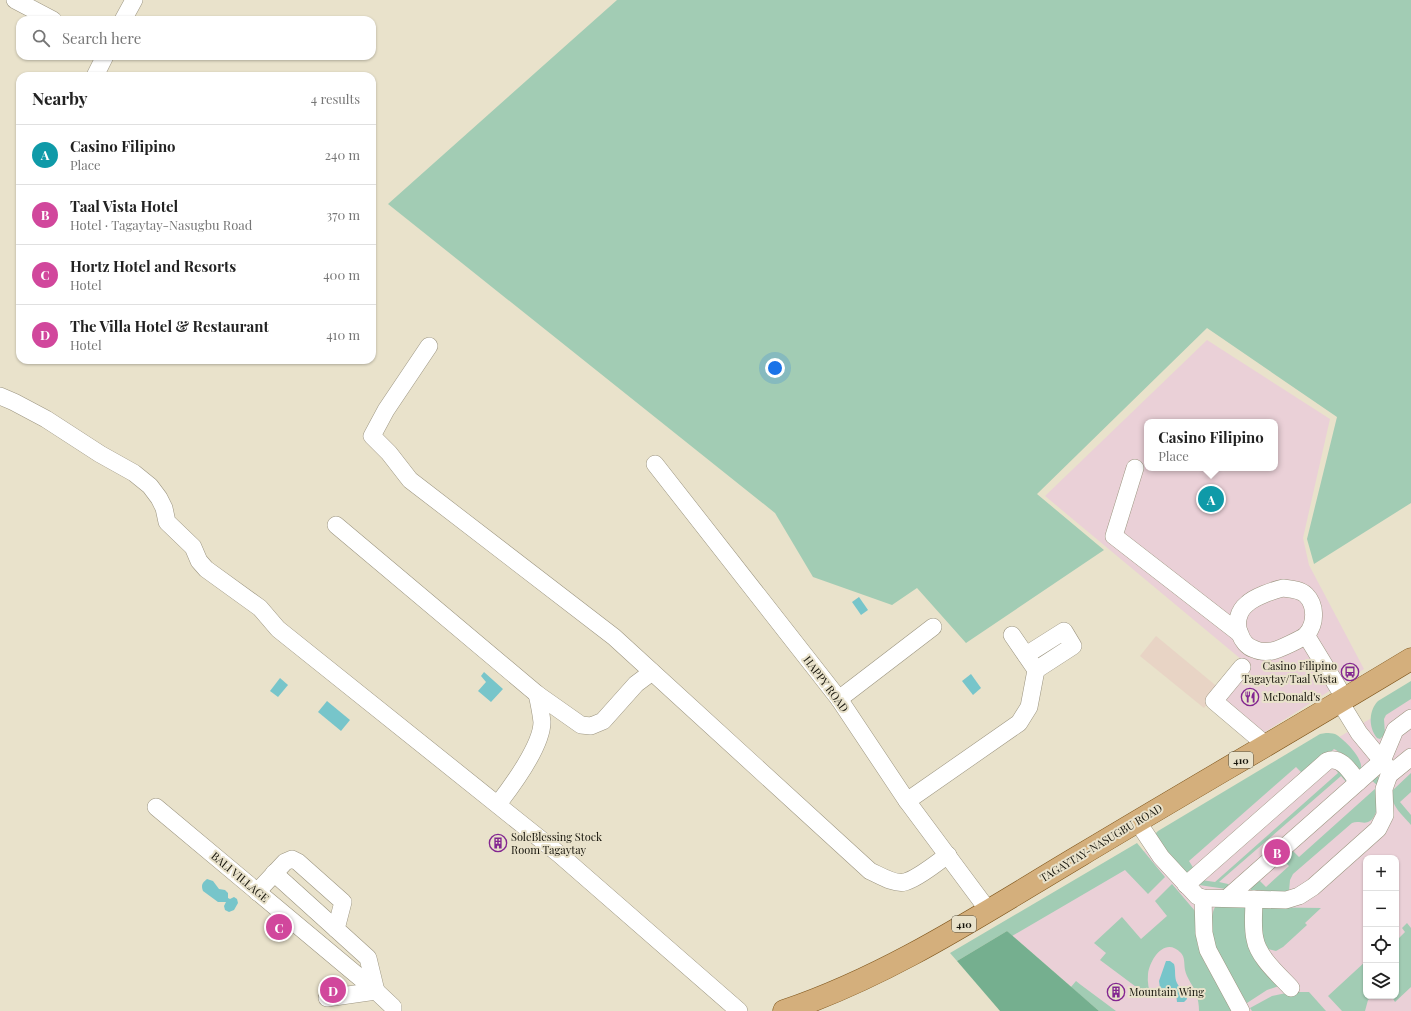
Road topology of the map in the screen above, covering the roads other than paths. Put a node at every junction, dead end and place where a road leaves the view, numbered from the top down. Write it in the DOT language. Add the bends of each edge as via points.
graph roads {
  1 [pos="15,0"];
  2 [pos="134,0"];
  3 [pos="46,16"];
  4 [pos="125,16"];
  5 [pos="103,60"];
  6 [pos="97,72"];
  7 [pos="429,346"];
  8 [pos="0,396"];
  9 [pos="655,464"];
  10 [pos="1135,468"];
  11 [pos="336,525"];
  12 [pos="933,627"];
  13 [pos="1239,633"];
  14 [pos="1012,635"];
  15 [pos="1306,635"];
  16 [pos="1026,655"];
  17 [pos="1411,659"];
  18 [pos="1242,667"];
  19 [pos="1036,670"];
  20 [pos="652,672"];
  21 [pos="538,694"];
  22 [pos="839,699"];
  23 [pos="1343,700"];
  24 [pos="1411,718"];
  25 [pos="1266,745"];
  26 [pos="1411,757"];
  27 [pos="1387,767"];
  28 [pos="1358,782"];
  29 [pos="907,801"];
  30 [pos="498,804"];
  31 [pos="156,807"];
  32 [pos="1137,821"];
  33 [pos="948,855"];
  34 [pos="274,873"];
  35 [pos="1186,885"];
  36 [pos="257,892"];
  37 [pos="1203,898"];
  38 [pos="1228,898"];
  39 [pos="1254,899"];
  40 [pos="988,910"];
  41 [pos="336,929"];
  42 [pos="1291,988"];
  43 [pos="376,991"];
  44 [pos="327,998"];
  45 [pos="393,1011"];
  46 [pos="739,1011"];
  47 [pos="784,1011"];
  48 [pos="1241,1011"];
  1 -- 3 [label="street"];
  2 -- 4 [label="street"];
  5 -- 6 [label="street"];
  7 -- 20 [label="street" via="386,410 372,436 410,480 614,637"];
  8 -- 30 [label="street" via="46,419 134,473 150,486 164,508 167,522 192,547 199,562 206,569 260,608 278,629"];
  9 -- 22 [label="street, HAPPY ROAD"];
  10 -- 13 [label="street" via="1114,536"];
  11 -- 21 [label="street"];
  12 -- 22 [label="street"];
  13 -- 15 [label="street" via="1252,649 1263,652 1274,651"];
  13 -- 15 [label="street" via="1237,623 1247,604 1272,590 1283,588 1296,589 1306,594 1312,605 1312,626"];
  14 -- 16 [label="street"];
  15 -- 23 [label="street"];
  16 -- 19 [label="street"];
  16 -- 19 [label="street" via="1064,631 1073,646"];
  17 -- 23 [label="main road, TAGAYTAY-NASUGBU ROAD / 410"];
  18 -- 25 [label="street" via="1214,701"];
  19 -- 29 [label="street" via="1029,707 1019,723"];
  20 -- 21 [label="street" via="636,684 603,721 591,726 581,725"];
  20 -- 33 [label="street" via="870,871 889,880 904,882 921,874"];
  21 -- 30 [label="street" via="542,723 540,735 516,780"];
  22 -- 29 [label="street, HAPPY ROAD"];
  23 -- 25 [label="main road, TAGAYTAY-NASUGBU ROAD / 410"];
  23 -- 27 [label="street" via="1352,722"];
  24 -- 27 [label="street" via="1395,730"];
  25 -- 32 [label="main road, TAGAYTAY-NASUGBU ROAD / 410"];
  26 -- 27 [label="street"];
  27 -- 28 [label="street"];
  27 -- 39 [label="street" via="1389,775 1384,789 1385,815 1372,835 1313,887 1299,896 1286,900"];
  28 -- 35 [label="street" via="1340,761 1327,761"];
  28 -- 38 [label="street"];
  29 -- 33 [label="street, HAPPY ROAD"];
  30 -- 46 [label="street"];
  31 -- 36 [label="street, BALI VILLAGE"];
  32 -- 35 [label="street" via="1160,857"];
  32 -- 40 [label="main road, TAGAYTAY-NASUGBU ROAD / 410"];
  33 -- 40 [label="street, HAPPY ROAD"];
  34 -- 36 [label="street"];
  34 -- 41 [label="street"];
  34 -- 41 [label="street" via="288,860 295,860 343,902"];
  35 -- 37 [label="street" via="1197,896"];
  36 -- 43 [label="street, BALI VILLAGE"];
  37 -- 38 [label="street"];
  37 -- 48 [label="street" via="1204,933 1208,950"];
  38 -- 39 [label="street"];
  39 -- 42 [label="street" via="1256,945 1264,958"];
  40 -- 47 [label="main road, TAGAYTAY-NASUGBU ROAD / 410" via="899,962"];
  41 -- 43 [label="street" via="368,958"];
  43 -- 44 [label="street"];
  43 -- 45 [label="street, BALI VILLAGE" via="393,1007"];
}
